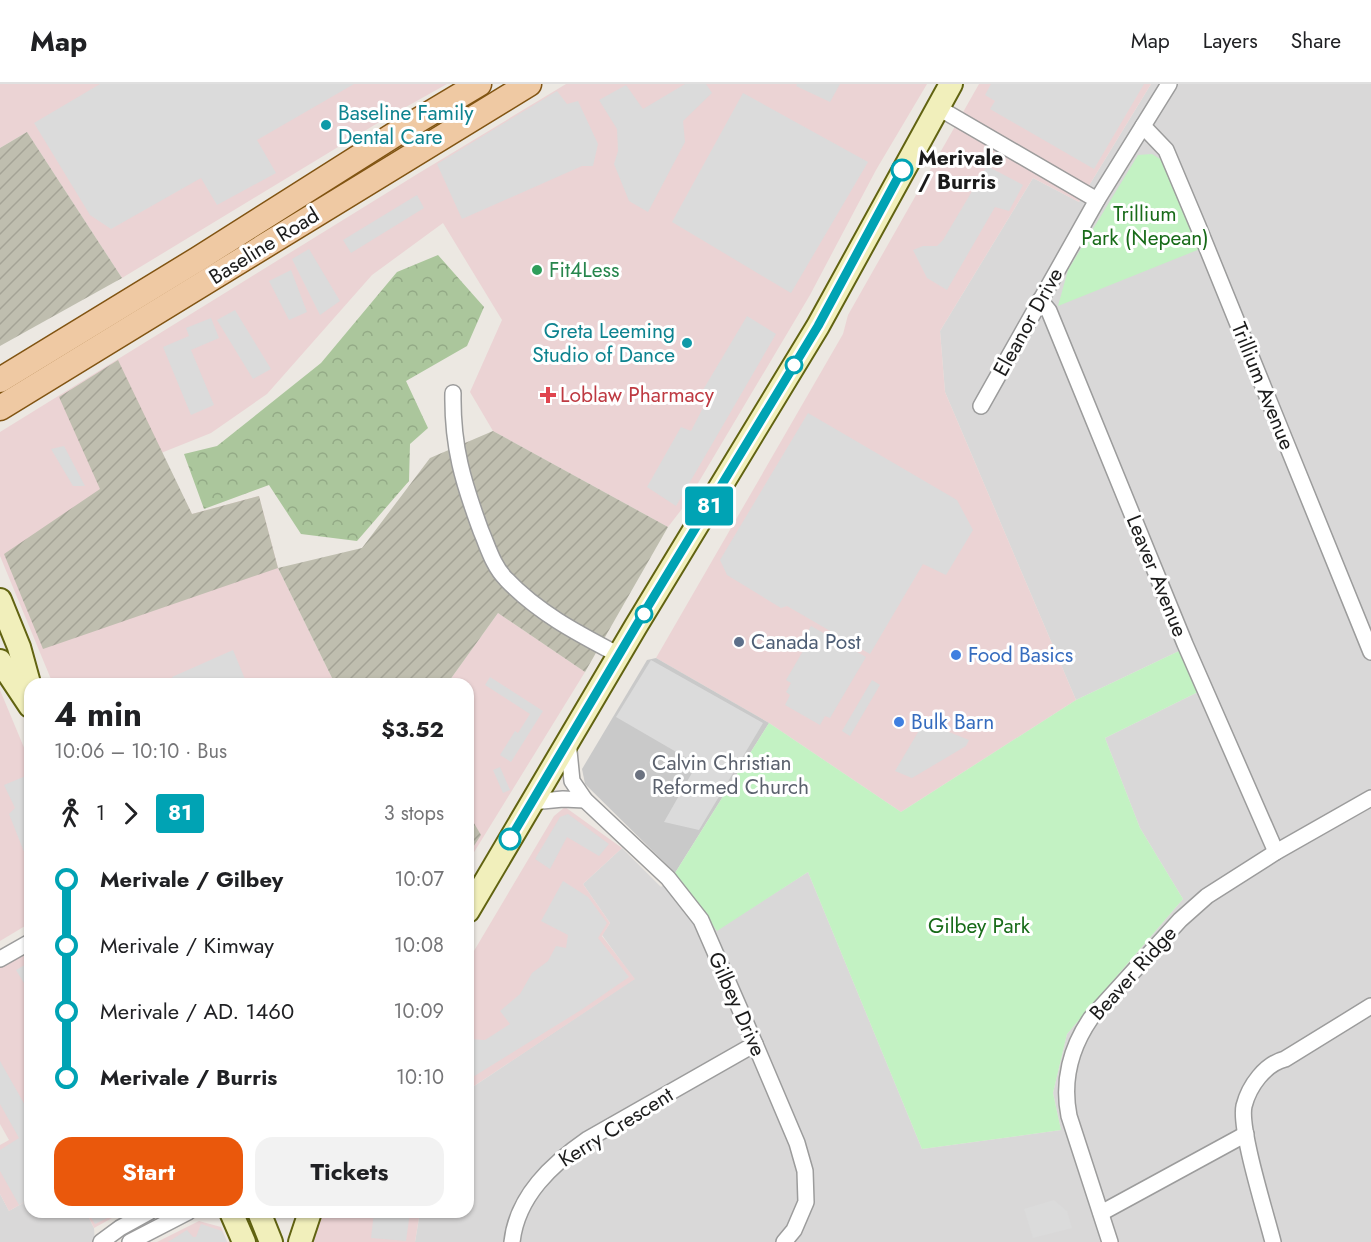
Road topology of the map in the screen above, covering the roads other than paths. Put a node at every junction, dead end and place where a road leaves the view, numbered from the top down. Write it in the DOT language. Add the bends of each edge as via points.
graph roads {
  1 [pos="479,84"];
  2 [pos="529,84"];
  3 [pos="951,84"];
  4 [pos="1169,84"];
  5 [pos="937,107"];
  6 [pos="416,121"];
  7 [pos="1143,126"];
  8 [pos="431,143"];
  9 [pos="1097,200"];
  10 [pos="1040,300"];
  11 [pos="112,310"];
  12 [pos="0,361"];
  13 [pos="0,380"];
  14 [pos="453,393"];
  15 [pos="981,406"];
  16 [pos="0,408"];
  17 [pos="0,600"];
  18 [pos="1365,621"];
  19 [pos="1371,652"];
  20 [pos="619,655"];
  21 [pos="0,660"];
  22 [pos="28,678"];
  23 [pos="24,697"];
  24 [pos="568,741"];
  25 [pos="1371,798"];
  26 [pos="585,800"];
  27 [pos="532,802"];
  28 [pos="1276,852"];
  29 [pos="474,901"];
  30 [pos="24,945"];
  31 [pos="0,959"];
  32 [pos="1371,1006"];
  33 [pos="755,1044"];
  34 [pos="1246,1134"];
  35 [pos="1101,1213"];
  36 [pos="138,1218"];
  37 [pos="176,1218"];
  38 [pos="234,1218"];
  39 [pos="261,1218"];
  40 [pos="308,1218"];
  41 [pos="101,1242"];
  42 [pos="130,1242"];
  43 [pos="244,1242"];
  44 [pos="271,1242"];
  45 [pos="300,1242"];
  46 [pos="512,1242"];
  47 [pos="784,1242"];
  48 [pos="1110,1242"];
  49 [pos="1273,1242"];
  1 -- 6 [label="main road, Baseline Road"];
  2 -- 8 [label="main road, Baseline Road"];
  3 -- 5 [label="main road"];
  4 -- 7 [label="street, Eleanor Drive"];
  5 -- 9 [label="street"];
  5 -- 20 [label="main road" via="818,326"];
  6 -- 8 [label="main road"];
  6 -- 11 [label="main road, Baseline Road"];
  7 -- 9 [label="street, Eleanor Drive"];
  7 -- 18 [label="street, Trillium Avenue" via="1166,150"];
  8 -- 16 [label="main road, Baseline Road"];
  9 -- 10 [label="street, Eleanor Drive"];
  10 -- 15 [label="street, Eleanor Drive"];
  10 -- 28 [label="street, Leaver Avenue" via="1049,311 1185,644"];
  11 -- 12 [label="main road"];
  11 -- 13 [label="main road, Baseline Road"];
  14 -- 20 [label="street" via="460,469 492,560 504,578 530,602"];
  17 -- 22 [label="main road"];
  18 -- 19 [label="street, Trillium Avenue"];
  20 -- 24 [label="main road"];
  21 -- 23 [label="main road"];
  24 -- 26 [label="street, Gilbey Drive" via="572,782"];
  24 -- 27 [label="main road"];
  25 -- 28 [label="street, Beaver Ridge"];
  26 -- 27 [label="street"];
  26 -- 33 [label="street, Gilbey Drive" via="668,879 701,920"];
  27 -- 29 [label="main road"];
  28 -- 35 [label="street, Beaver Ridge" via="1195,906 1091,1018 1074,1047 1065,1099"];
  30 -- 31 [label="street"];
  32 -- 34 [label="street" via="1277,1061 1256,1080 1244,1107"];
  33 -- 46 [label="street, Kerry Crescent" via="562,1156 525,1203"];
  33 -- 47 [label="street, Gilbey Drive" via="805,1171 806,1202"];
  34 -- 35 [label="street"];
  34 -- 49 [label="street"];
  35 -- 48 [label="street, Beaver Ridge"];
  36 -- 41 [label="street"];
  37 -- 42 [label="street"];
  38 -- 43 [label="main road"];
  39 -- 44 [label="main road"];
  40 -- 45 [label="main road"];
}
